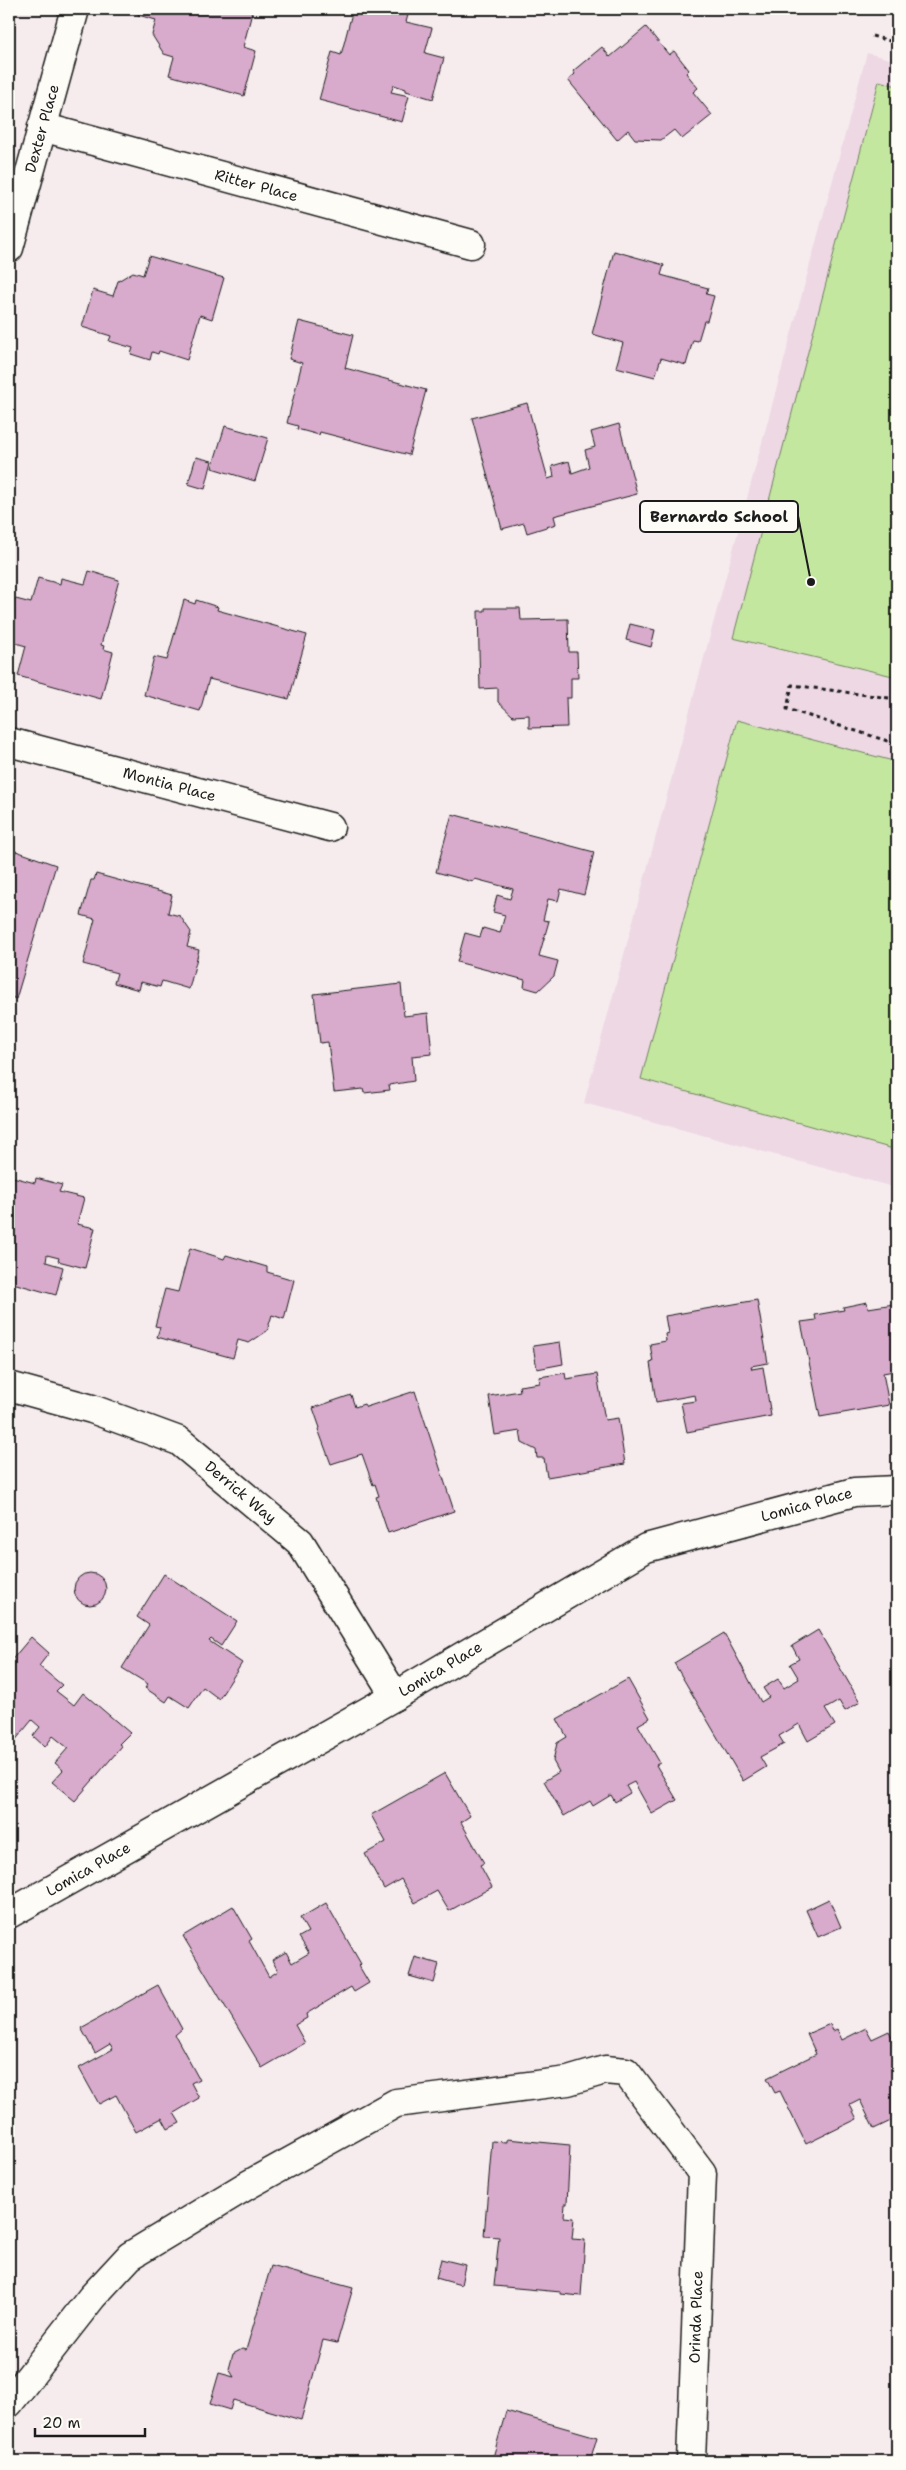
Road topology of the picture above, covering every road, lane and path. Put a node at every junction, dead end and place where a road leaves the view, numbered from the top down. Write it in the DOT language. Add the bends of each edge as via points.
graph roads {
  1 [pos="75,9"];
  2 [pos="872,36"];
  3 [pos="897,43"];
  4 [pos="42,127"];
  5 [pos="471,244"];
  6 [pos="9,248"];
  7 [pos="897,699"];
  8 [pos="9,742"];
  9 [pos="897,744"];
  10 [pos="330,827"];
  11 [pos="9,1386"];
  12 [pos="897,1490"];
  13 [pos="395,1696"];
  14 [pos="9,1914"];
  15 [pos="9,2404"];
  16 [pos="691,2461"];
  1 -- 4 [label="street, Dexter Place"];
  2 -- 3 [label="path"];
  4 -- 5 [label="street, Ritter Place"];
  4 -- 6 [label="street, Dexter Place"];
  7 -- 9 [label="path" via="792,685 787,709"];
  8 -- 10 [label="street, Montia Place"];
  11 -- 13 [label="street, Derrick Way" via="92,1409 179,1440 300,1542"];
  12 -- 13 [label="street, Lomica Place" via="854,1492 646,1548"];
  13 -- 14 [label="street, Lomica Place"];
  15 -- 16 [label="street, Orinda Place" via="92,2296 130,2256 246,2186 396,2103 568,2080 605,2070 626,2072 702,2173"];
}
